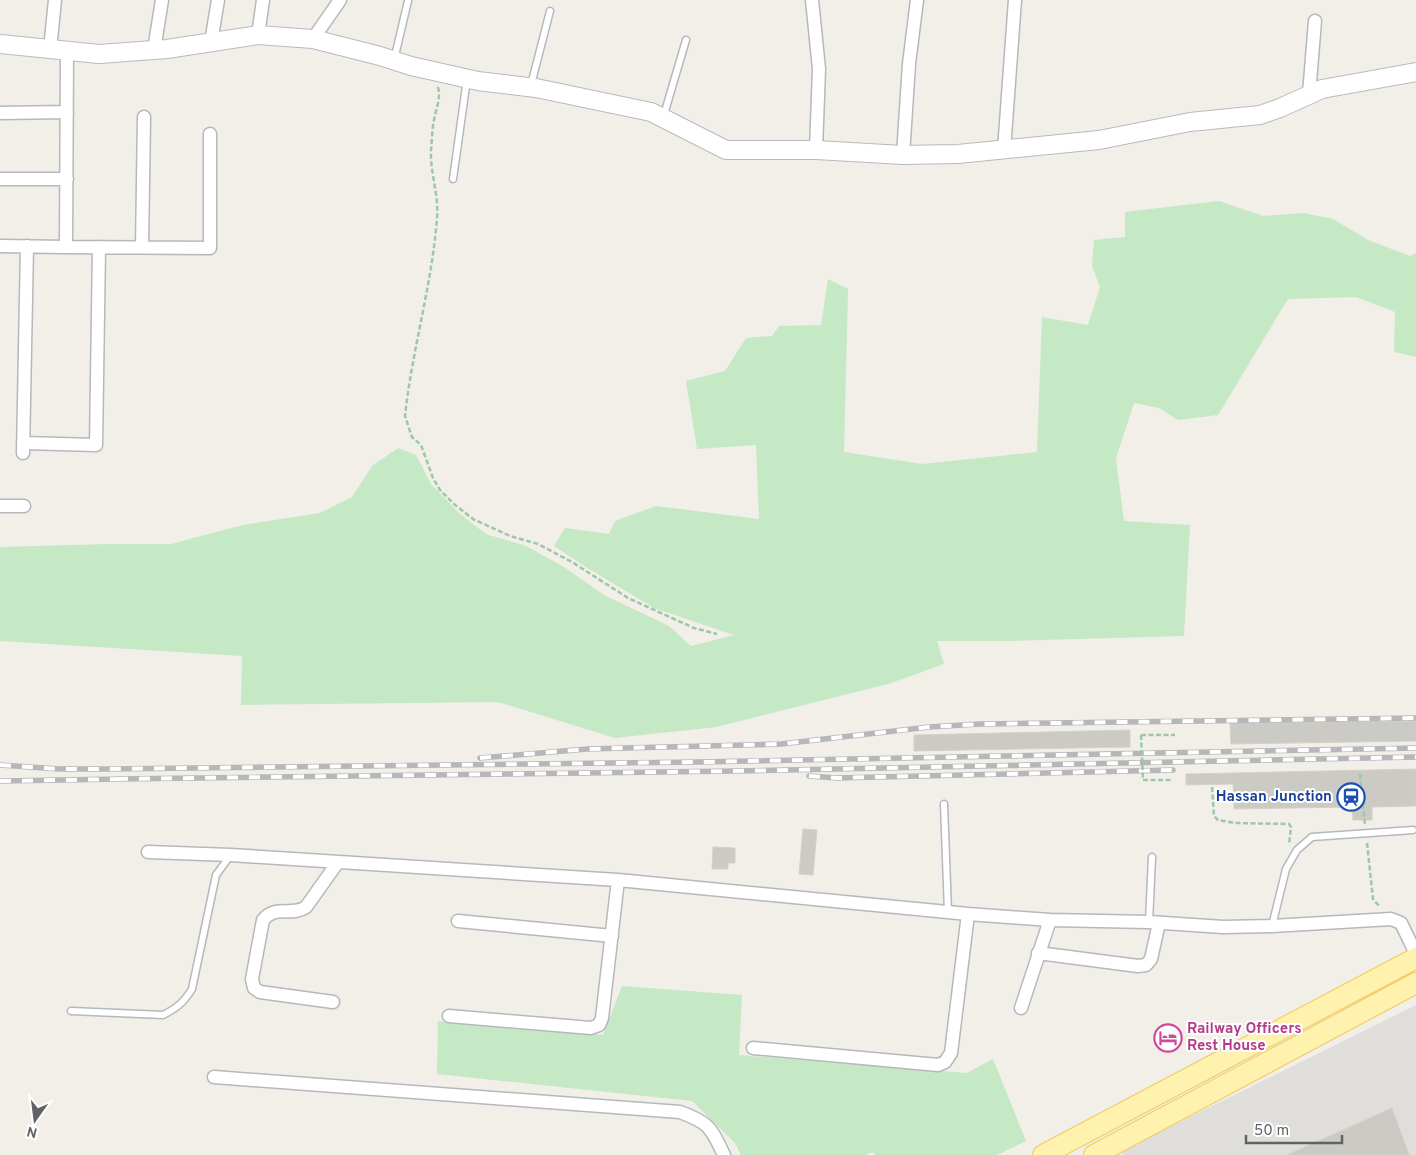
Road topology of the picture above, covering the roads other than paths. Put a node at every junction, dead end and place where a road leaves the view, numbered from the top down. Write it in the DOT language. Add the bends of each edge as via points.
graph roads {
  1 [pos="55,0"];
  2 [pos="162,0"];
  3 [pos="218,0"];
  4 [pos="263,0"];
  5 [pos="340,0"];
  6 [pos="812,0"];
  7 [pos="917,0"];
  8 [pos="1014,0"];
  9 [pos="408,1"];
  10 [pos="550,12"];
  11 [pos="1315,21"];
  12 [pos="258,35"];
  13 [pos="313,39"];
  14 [pos="686,40"];
  15 [pos="211,42"];
  16 [pos="0,44"];
  17 [pos="59,50"];
  18 [pos="154,50"];
  19 [pos="394,61"];
  20 [pos="1416,72"];
  21 [pos="467,79"];
  22 [pos="530,87"];
  23 [pos="1309,94"];
  24 [pos="67,112"];
  25 [pos="0,113"];
  26 [pos="144,117"];
  27 [pos="663,118"];
  28 [pos="210,134"];
  29 [pos="816,150"];
  30 [pos="1004,150"];
  31 [pos="903,155"];
  32 [pos="0,179"];
  33 [pos="67,179"];
  34 [pos="453,179"];
  35 [pos="0,246"];
  36 [pos="27,246"];
  37 [pos="66,247"];
  38 [pos="99,247"];
  39 [pos="142,247"];
  40 [pos="0,506"];
  41 [pos="24,506"];
  42 [pos="944,804"];
  43 [pos="1413,830"];
  44 [pos="148,852"];
  45 [pos="230,855"];
  46 [pos="1152,857"];
  47 [pos="338,862"];
  48 [pos="618,880"];
  49 [pos="948,912"];
  50 [pos="968,914"];
  51 [pos="1050,920"];
  52 [pos="458,921"];
  53 [pos="1154,922"];
  54 [pos="1272,926"];
  55 [pos="612,936"];
  56 [pos="1038,953"];
  57 [pos="1416,954"];
  58 [pos="1416,958"];
  59 [pos="1416,983"];
  60 [pos="332,1002"];
  61 [pos="1021,1008"];
  62 [pos="71,1012"];
  63 [pos="449,1016"];
  64 [pos="753,1048"];
  65 [pos="214,1077"];
  66 [pos="1120,1115"];
  67 [pos="1130,1136"];
  68 [pos="1105,1152"];
  69 [pos="724,1155"];
  70 [pos="1043,1155"];
  1 -- 17 [label="street"];
  2 -- 18 [label="street"];
  3 -- 15 [label="street"];
  4 -- 12 [label="street"];
  5 -- 13 [label="street"];
  6 -- 29 [label="street" via="819,69"];
  7 -- 31 [label="street"];
  8 -- 30 [label="street"];
  9 -- 19 [label="lane"];
  10 -- 22 [label="lane"];
  11 -- 23 [label="street"];
  12 -- 13 [label="street"];
  12 -- 15 [label="street"];
  13 -- 19 [label="street"];
  14 -- 27 [label="lane"];
  15 -- 18 [label="street"];
  16 -- 17 [label="street"];
  17 -- 18 [label="street" via="99,54"];
  17 -- 24 [label="street"];
  19 -- 21 [label="street"];
  20 -- 23 [label="street" via="1330,87"];
  21 -- 22 [label="street"];
  21 -- 34 [label="lane"];
  22 -- 27 [label="street" via="651,112"];
  23 -- 30 [label="street" via="1260,115 1190,122 1099,140"];
  24 -- 25 [label="street"];
  24 -- 33 [label="street"];
  26 -- 39 [label="street"];
  27 -- 29 [label="street" via="726,150"];
  28 -- 39 [label="street" via="210,248"];
  29 -- 31 [label="street"];
  30 -- 31 [label="street"];
  32 -- 33 [label="street"];
  33 -- 37 [label="street"];
  35 -- 36 [label="street"];
  36 -- 37 [label="street"];
  36 -- 38 [label="street" via="23,448 96,445"];
  37 -- 38 [label="street"];
  38 -- 39 [label="street"];
  40 -- 41 [label="street"];
  42 -- 49 [label="lane"];
  43 -- 54 [label="lane" via="1312,836 1297,850 1286,869"];
  44 -- 45 [label="street"];
  45 -- 47 [label="street"];
  45 -- 62 [label="lane" via="216,875 192,989 184,1001 163,1015"];
  46 -- 53 [label="lane"];
  47 -- 48 [label="street"];
  47 -- 60 [label="street" via="306,907 300,911 276,911 263,920 252,979 254,988 260,992"];
  48 -- 49 [label="street"];
  48 -- 55 [label="street"];
  49 -- 50 [label="street"];
  50 -- 51 [label="street"];
  50 -- 64 [label="street" via="951,1053 946,1062 938,1065"];
  51 -- 53 [label="street"];
  51 -- 56 [label="street"];
  52 -- 55 [label="street"];
  53 -- 54 [label="street" via="1223,927"];
  53 -- 56 [label="street" via="1151,959 1146,965"];
  54 -- 57 [label="street" via="1391,919 1401,923"];
  55 -- 63 [label="street" via="599,1025 591,1028"];
  56 -- 61 [label="street"];
  58 -- 66 [label="main road"];
  59 -- 67 [label="main road"];
  65 -- 69 [label="street" via="680,1112 700,1119 712,1132"];
  66 -- 67 [label="main road"];
  66 -- 70 [label="main road"];
  67 -- 68 [label="main road"];
}
